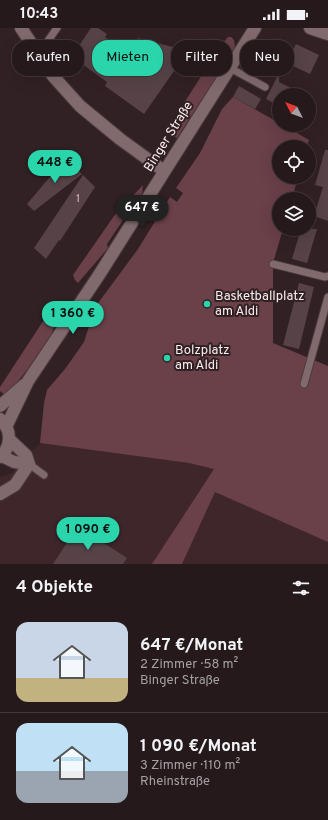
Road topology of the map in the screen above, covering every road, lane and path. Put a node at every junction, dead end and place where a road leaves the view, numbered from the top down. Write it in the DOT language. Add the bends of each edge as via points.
graph roads {
  1 [pos="21,28"];
  2 [pos="57,28"];
  3 [pos="255,28"];
  4 [pos="310,28"];
  5 [pos="324,31"];
  6 [pos="29,40"];
  7 [pos="48,40"];
  8 [pos="232,65"];
  9 [pos="232,69"];
  10 [pos="53,76"];
  11 [pos="225,76"];
  12 [pos="265,87"];
  13 [pos="164,171"];
  14 [pos="273,264"];
  15 [pos="328,276"];
  16 [pos="328,297"];
  17 [pos="28,382"];
  18 [pos="304,384"];
  19 [pos="0,406"];
  20 [pos="3,423"];
  21 [pos="9,439"];
  22 [pos="1,456"];
  23 [pos="29,464"];
  24 [pos="44,475"];
  25 [pos="0,494"];
  1 -- 6 [label="main road"];
  2 -- 7 [label="lane"];
  3 -- 8 [label="main road, Binger Straße"];
  4 -- 5 [label="main road"];
  9 -- 12 [label="lane"];
  10 -- 13 [label="main road" via="80,106"];
  11 -- 13 [label="main road, Binger Straße"];
  13 -- 17 [label="main road, Binger Straße"];
  14 -- 15 [label="lane"];
  16 -- 18 [label="lane"];
  17 -- 19 [label="main road, Binger Straße"];
  17 -- 20 [label="main road, Binger Straße"];
  20 -- 21 [label="main road, Binger Straße"];
  21 -- 22 [label="main road" via="6,451"];
  21 -- 23 [label="main road" via="26,455"];
  22 -- 23 [label="main road" via="14,462"];
  23 -- 24 [label="lane"];
  23 -- 25 [label="main road" via="15,485"];
}
